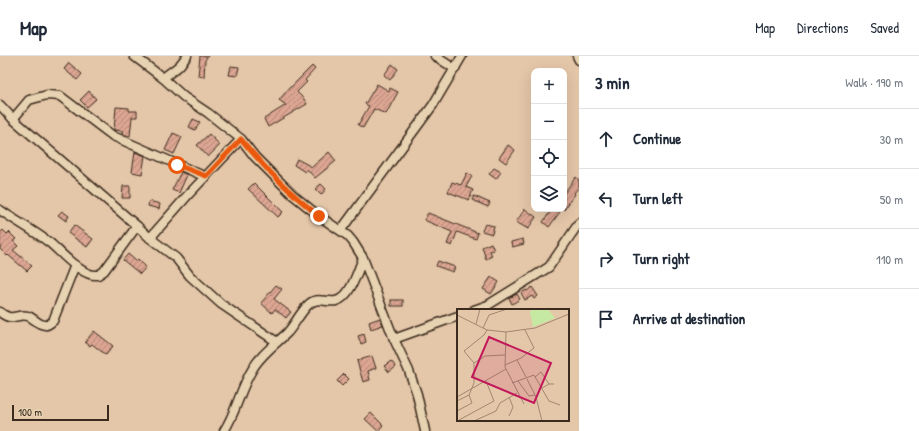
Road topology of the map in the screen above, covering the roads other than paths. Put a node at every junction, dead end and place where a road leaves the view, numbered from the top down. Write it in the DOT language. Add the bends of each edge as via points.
graph roads {
  1 [pos="134,56"];
  2 [pos="187,56"];
  3 [pos="435,56"];
  4 [pos="462,56"];
  5 [pos="577,56"];
  6 [pos="579,60"];
  7 [pos="455,69"];
  8 [pos="163,78"];
  9 [pos="0,105"];
  10 [pos="13,120"];
  11 [pos="241,139"];
  12 [pos="206,176"];
  13 [pos="0,210"];
  14 [pos="579,223"];
  15 [pos="137,226"];
  16 [pos="341,230"];
  17 [pos="150,238"];
  18 [pos="363,258"];
  19 [pos="75,265"];
  20 [pos="477,309"];
  21 [pos="0,312"];
  22 [pos="457,316"];
  23 [pos="394,340"];
  24 [pos="277,342"];
  25 [pos="224,431"];
  26 [pos="425,431"];
  1 -- 8 [label="street"];
  2 -- 8 [label="street"];
  3 -- 7 [label="street"];
  4 -- 7 [label="street"];
  5 -- 6 [label="street"];
  7 -- 16 [label="street" via="433,105"];
  8 -- 11 [label="street" via="184,97 208,112"];
  9 -- 10 [label="street"];
  10 -- 12 [label="street" via="29,100 47,95 60,96 113,136"];
  10 -- 15 [label="street"];
  11 -- 12 [label="street"];
  11 -- 16 [label="street" via="293,195"];
  12 -- 17 [label="street"];
  13 -- 19 [label="street" via="49,243"];
  14 -- 20 [label="street" via="549,267 488,305"];
  15 -- 17 [label="street"];
  15 -- 19 [label="street" via="102,274 94,276"];
  16 -- 18 [label="street" via="353,242"];
  17 -- 24 [label="street" via="176,258 190,276 221,304"];
  18 -- 23 [label="street"];
  18 -- 24 [label="street" via="356,278 345,295 336,301 312,302"];
  19 -- 21 [label="street" via="53,321 48,325 25,315 14,318"];
  22 -- 23 [label="street"];
  23 -- 26 [label="street" via="415,388"];
  24 -- 25 [label="street" via="252,369"];
}
